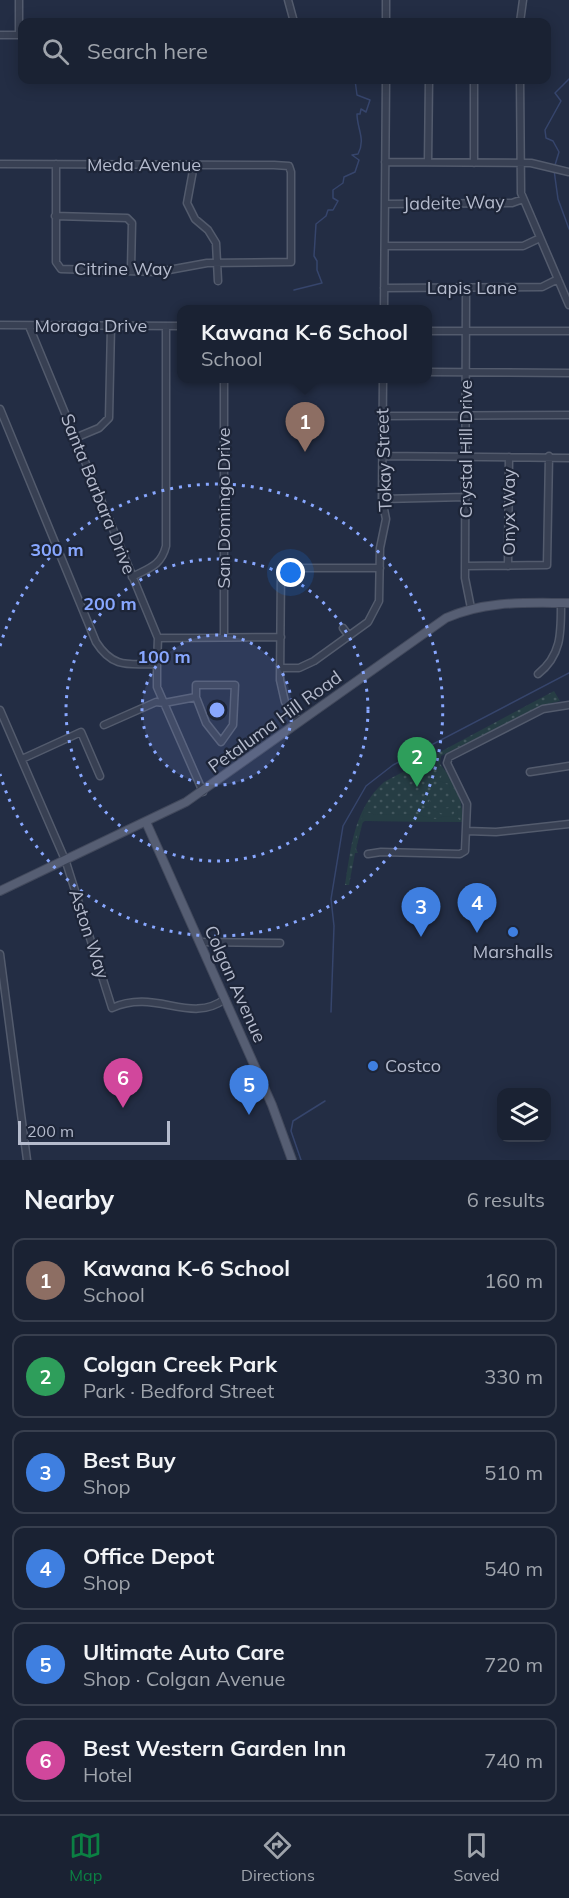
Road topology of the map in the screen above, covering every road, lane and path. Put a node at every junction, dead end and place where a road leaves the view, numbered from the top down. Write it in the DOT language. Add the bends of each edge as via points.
graph roads {
  1 [pos="19,0"];
  2 [pos="288,0"];
  3 [pos="386,0"];
  4 [pos="523,0"];
  5 [pos="20,18"];
  6 [pos="293,18"];
  7 [pos="386,18"];
  8 [pos="521,18"];
  9 [pos="0,35"];
  10 [pos="18,35"];
  11 [pos="386,84"];
  12 [pos="429,84"];
  13 [pos="474,84"];
  14 [pos="520,84"];
  15 [pos="385,162"];
  16 [pos="429,162"];
  17 [pos="519,163"];
  18 [pos="0,164"];
  19 [pos="56,164"];
  20 [pos="474,164"];
  21 [pos="194,165"];
  22 [pos="566,172"];
  23 [pos="523,199"];
  24 [pos="385,204"];
  25 [pos="55,216"];
  26 [pos="540,238"];
  27 [pos="385,246"];
  28 [pos="291,262"];
  29 [pos="218,263"];
  30 [pos="131,269"];
  31 [pos="558,279"];
  32 [pos="218,281"];
  33 [pos="384,288"];
  34 [pos="466,288"];
  35 [pos="384,305"];
  36 [pos="569,305"];
  37 [pos="0,325"];
  38 [pos="29,326"];
  39 [pos="111,326"];
  40 [pos="166,326"];
  41 [pos="177,326"];
  42 [pos="432,331"];
  43 [pos="466,331"];
  44 [pos="569,331"];
  45 [pos="432,372"];
  46 [pos="466,372"];
  47 [pos="569,373"];
  48 [pos="224,383"];
  49 [pos="383,383"];
  50 [pos="0,409"];
  51 [pos="466,415"];
  52 [pos="569,415"];
  53 [pos="382,416"];
  54 [pos="75,438"];
  55 [pos="382,456"];
  56 [pos="466,456"];
  57 [pos="549,456"];
  58 [pos="509,457"];
  59 [pos="569,458"];
  60 [pos="466,497"];
  61 [pos="382,499"];
  62 [pos="508,566"];
  63 [pos="465,567"];
  64 [pos="380,568"];
  65 [pos="132,577"];
  66 [pos="565,603"];
  67 [pos="471,608"];
  68 [pos="343,628"];
  69 [pos="349,636"];
  70 [pos="224,637"];
  71 [pos="281,637"];
  72 [pos="158,638"];
  73 [pos="157,664"];
  74 [pos="281,668"];
  75 [pos="538,674"];
  76 [pos="195,697"];
  77 [pos="164,703"];
  78 [pos="569,705"];
  79 [pos="0,710"];
  80 [pos="299,722"];
  81 [pos="104,725"];
  82 [pos="22,759"];
  83 [pos="569,766"];
  84 [pos="530,772"];
  85 [pos="100,776"];
  86 [pos="203,792"];
  87 [pos="146,822"];
  88 [pos="569,824"];
  89 [pos="467,831"];
  90 [pos="368,854"];
  91 [pos="66,862"];
  92 [pos="0,891"];
  93 [pos="200,942"];
  94 [pos="280,943"];
  95 [pos="0,954"];
  96 [pos="225,999"];
  97 [pos="27,1160"];
  98 [pos="292,1160"];
  1 -- 5 [label="street"];
  2 -- 6 [label="street"];
  3 -- 7 [label="street"];
  4 -- 8 [label="street"];
  9 -- 10 [label="street"];
  11 -- 15 [label="street"];
  12 -- 16 [label="street"];
  13 -- 20 [label="street"];
  14 -- 17 [label="street"];
  15 -- 16 [label="street"];
  15 -- 24 [label="street"];
  16 -- 20 [label="street"];
  17 -- 20 [label="street"];
  17 -- 22 [label="street"];
  17 -- 23 [label="street"];
  18 -- 19 [label="street, Meda Avenue"];
  19 -- 21 [label="street, Meda Avenue"];
  19 -- 25 [label="street, Citrine Way"];
  21 -- 28 [label="street, Meda Avenue" via="289,166"];
  21 -- 29 [label="street" via="187,203 216,243"];
  23 -- 24 [label="street, Jadeite Way" via="512,203"];
  23 -- 26 [label="street"];
  24 -- 27 [label="street"];
  25 -- 30 [label="street, Citrine Way" via="56,262 61,269"];
  25 -- 30 [label="street" via="128,218 132,224"];
  26 -- 27 [label="street" via="523,246"];
  26 -- 31 [label="street"];
  27 -- 33 [label="street"];
  28 -- 29 [label="street, Citrine Way"];
  29 -- 30 [label="street, Citrine Way" via="158,272"];
  29 -- 32 [label="street"];
  31 -- 34 [label="street, Lapis Lane" via="542,287"];
  31 -- 36 [label="street"];
  33 -- 34 [label="street, Lapis Lane"];
  33 -- 35 [label="street"];
  34 -- 43 [label="street, Crystal Hill Drive"];
  37 -- 38 [label="street, Moraga Drive"];
  38 -- 39 [label="street, Moraga Drive"];
  38 -- 54 [label="street, Santa Barbara Drive"];
  39 -- 40 [label="street, Moraga Drive"];
  39 -- 54 [label="street" via="110,418 99,428"];
  40 -- 41 [label="street, Moraga Drive"];
  40 -- 65 [label="street" via="166,546 156,566"];
  42 -- 43 [label="street"];
  43 -- 44 [label="street"];
  43 -- 46 [label="street, Crystal Hill Drive"];
  45 -- 46 [label="street"];
  46 -- 47 [label="street"];
  46 -- 51 [label="street, Crystal Hill Drive"];
  48 -- 70 [label="street, San Domingo Drive"];
  49 -- 53 [label="street, Tokay Street"];
  50 -- 73 [label="street" via="104,655 113,662"];
  51 -- 52 [label="street"];
  51 -- 53 [label="street"];
  51 -- 56 [label="street, Crystal Hill Drive"];
  53 -- 55 [label="street, Tokay Street"];
  54 -- 65 [label="street, Santa Barbara Drive"];
  55 -- 56 [label="street"];
  55 -- 61 [label="street, Tokay Street"];
  56 -- 58 [label="street"];
  56 -- 60 [label="street, Crystal Hill Drive"];
  57 -- 58 [label="street"];
  57 -- 59 [label="street"];
  57 -- 62 [label="street" via="548,562 542,566"];
  58 -- 62 [label="street, Onyx Way"];
  60 -- 61 [label="street"];
  60 -- 63 [label="street, Crystal Hill Drive"];
  61 -- 64 [label="street, Tokay Street" via="386,519"];
  62 -- 63 [label="street"];
  63 -- 67 [label="street, Crystal Hill Drive"];
  64 -- 69 [label="street, Tokay Street" via="375,612"];
  64 -- 71 [label="street" via="281,568"];
  65 -- 72 [label="street, Santa Barbara Drive"];
  66 -- 67 [label="main road, Petaluma Hill Road" via="499,603"];
  66 -- 75 [label="street" via="558,650"];
  67 -- 80 [label="main road, Petaluma Hill Road" via="435,624"];
  68 -- 69 [label="street"];
  69 -- 74 [label="street, Tokay Street" via="307,665"];
  70 -- 71 [label="street"];
  70 -- 72 [label="street"];
  71 -- 74 [label="street"];
  72 -- 73 [label="street, Santa Barbara Drive"];
  73 -- 77 [label="street, Santa Barbara Drive" via="157,687"];
  74 -- 80 [label="street" via="285,702"];
  76 -- 76 [label="street" via="207,723 220,742 233,725 235,685 196,685"];
  76 -- 77 [label="street"];
  77 -- 81 [label="street" via="156,702"];
  77 -- 86 [label="street, Santa Barbara Drive"];
  78 -- 89 [label="street" via="543,709 449,757 447,763 465,795"];
  79 -- 82 [label="street, Aston Way"];
  80 -- 86 [label="main road, Petaluma Hill Road"];
  82 -- 85 [label="street" via="81,732"];
  82 -- 91 [label="street, Aston Way"];
  83 -- 84 [label="street"];
  86 -- 87 [label="main road, Petaluma Hill Road"];
  87 -- 91 [label="main road, Petaluma Hill Road"];
  87 -- 93 [label="main road, Colgan Avenue"];
  88 -- 89 [label="street"];
  89 -- 90 [label="street" via="465,851 460,854"];
  91 -- 92 [label="main road, Petaluma Hill Road"];
  91 -- 96 [label="street, Aston Way" via="112,1008 147,1001 190,1010"];
  93 -- 94 [label="street"];
  93 -- 96 [label="main road, Colgan Avenue"];
  95 -- 97 [label="street"];
  96 -- 98 [label="main road, Colgan Avenue"];
}
